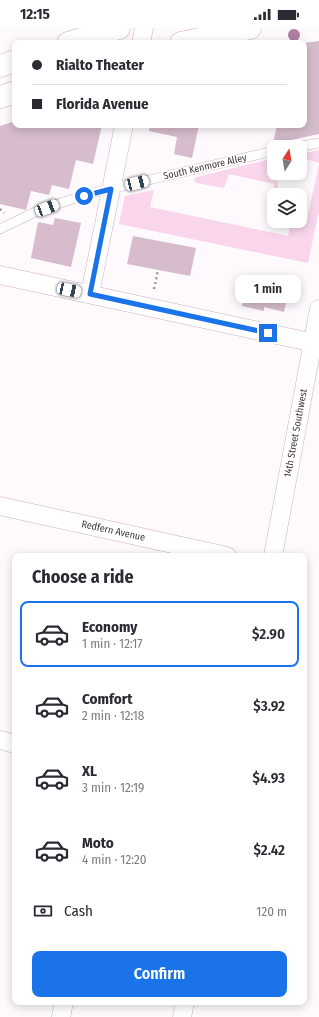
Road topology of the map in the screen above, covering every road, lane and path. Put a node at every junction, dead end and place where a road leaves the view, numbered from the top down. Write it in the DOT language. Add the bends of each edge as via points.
graph roads {
  1 [pos="119,28"];
  2 [pos="144,28"];
  3 [pos="250,28"];
  4 [pos="78,40"];
  5 [pos="142,40"];
  6 [pos="195,40"];
  7 [pos="12,62"];
  8 [pos="0,66"];
  9 [pos="12,93"];
  10 [pos="0,97"];
  11 [pos="123,128"];
  12 [pos="319,143"];
  13 [pos="307,145"];
  14 [pos="267,153"];
  15 [pos="111,189"];
  16 [pos="0,229"];
  17 [pos="158,270"];
  18 [pos="0,275"];
  19 [pos="154,289"];
  20 [pos="90,294"];
  21 [pos="319,309"];
  22 [pos="316,344"];
  23 [pos="0,506"];
  24 [pos="213,553"];
  25 [pos="274,553"];
  26 [pos="0,740"];
  27 [pos="12,743"];
  28 [pos="63,1005"];
  29 [pos="184,1005"];
  30 [pos="61,1017"];
  31 [pos="182,1017"];
  1 -- 4 [label="main road"];
  2 -- 5 [label="street"];
  3 -- 6 [label="main road"];
  7 -- 8 [label="main road"];
  9 -- 10 [label="main road"];
  11 -- 15 [label="street"];
  12 -- 13 [label="lane"];
  14 -- 15 [label="lane, South Kenmore Alley"];
  15 -- 16 [label="lane, South Kenmore Alley" via="58,204"];
  15 -- 20 [label="street"];
  17 -- 19 [label="path"];
  18 -- 20 [label="street"];
  20 -- 22 [label="street"];
  21 -- 22 [label="street, 14th Street Southwest"];
  22 -- 25 [label="street, 14th Street Southwest"];
  23 -- 24 [label="street, Redfern Avenue"];
  26 -- 27 [label="street"];
  28 -- 30 [label="street"];
  29 -- 31 [label="street"];
}
